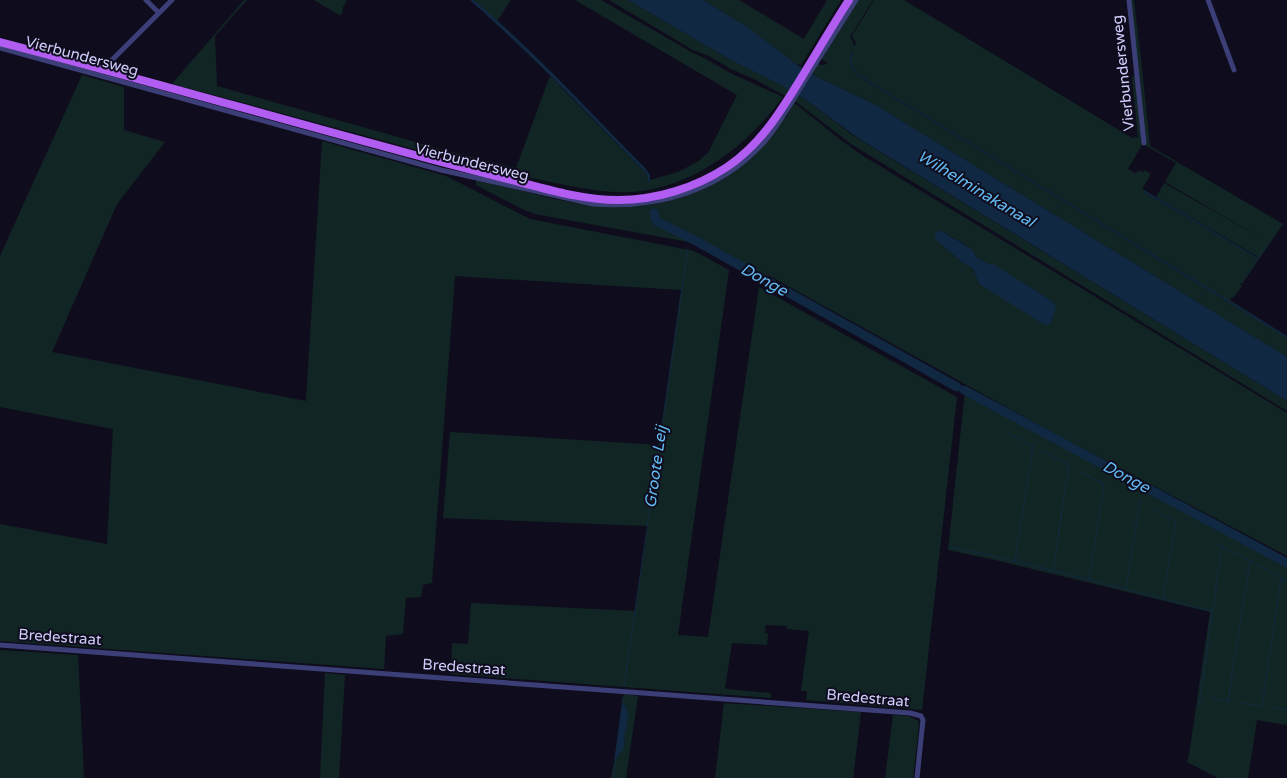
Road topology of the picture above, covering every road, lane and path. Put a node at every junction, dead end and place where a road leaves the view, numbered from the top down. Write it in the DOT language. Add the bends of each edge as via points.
graph roads {
  1 [pos="146,0"];
  2 [pos="172,0"];
  3 [pos="849,0"];
  4 [pos="856,0"];
  5 [pos="1130,0"];
  6 [pos="1208,0"];
  7 [pos="159,13"];
  8 [pos="0,42"];
  9 [pos="0,48"];
  10 [pos="18,49"];
  11 [pos="817,58"];
  12 [pos="112,60"];
  13 [pos="1234,70"];
  14 [pos="1144,144"];
  15 [pos="0,645"];
  16 [pos="917,778"];
  1 -- 7 [label="street"];
  2 -- 7 [label="street"];
  3 -- 11 [label="main road, Vierbundersweg"];
  4 -- 11 [label="street, Vierbundersweg"];
  5 -- 14 [label="street, Vierbundersweg"];
  6 -- 13 [label="street"];
  7 -- 12 [label="street"];
  8 -- 10 [label="main road, Vierbundersweg"];
  9 -- 10 [label="street, Vierbundersweg"];
  10 -- 11 [label="main road, Vierbundersweg" via="472,174 557,192 619,200 652,197 688,187 729,166 768,129"];
  15 -- 16 [label="street, Bredestraat" via="910,713 921,716 923,720"];
}
